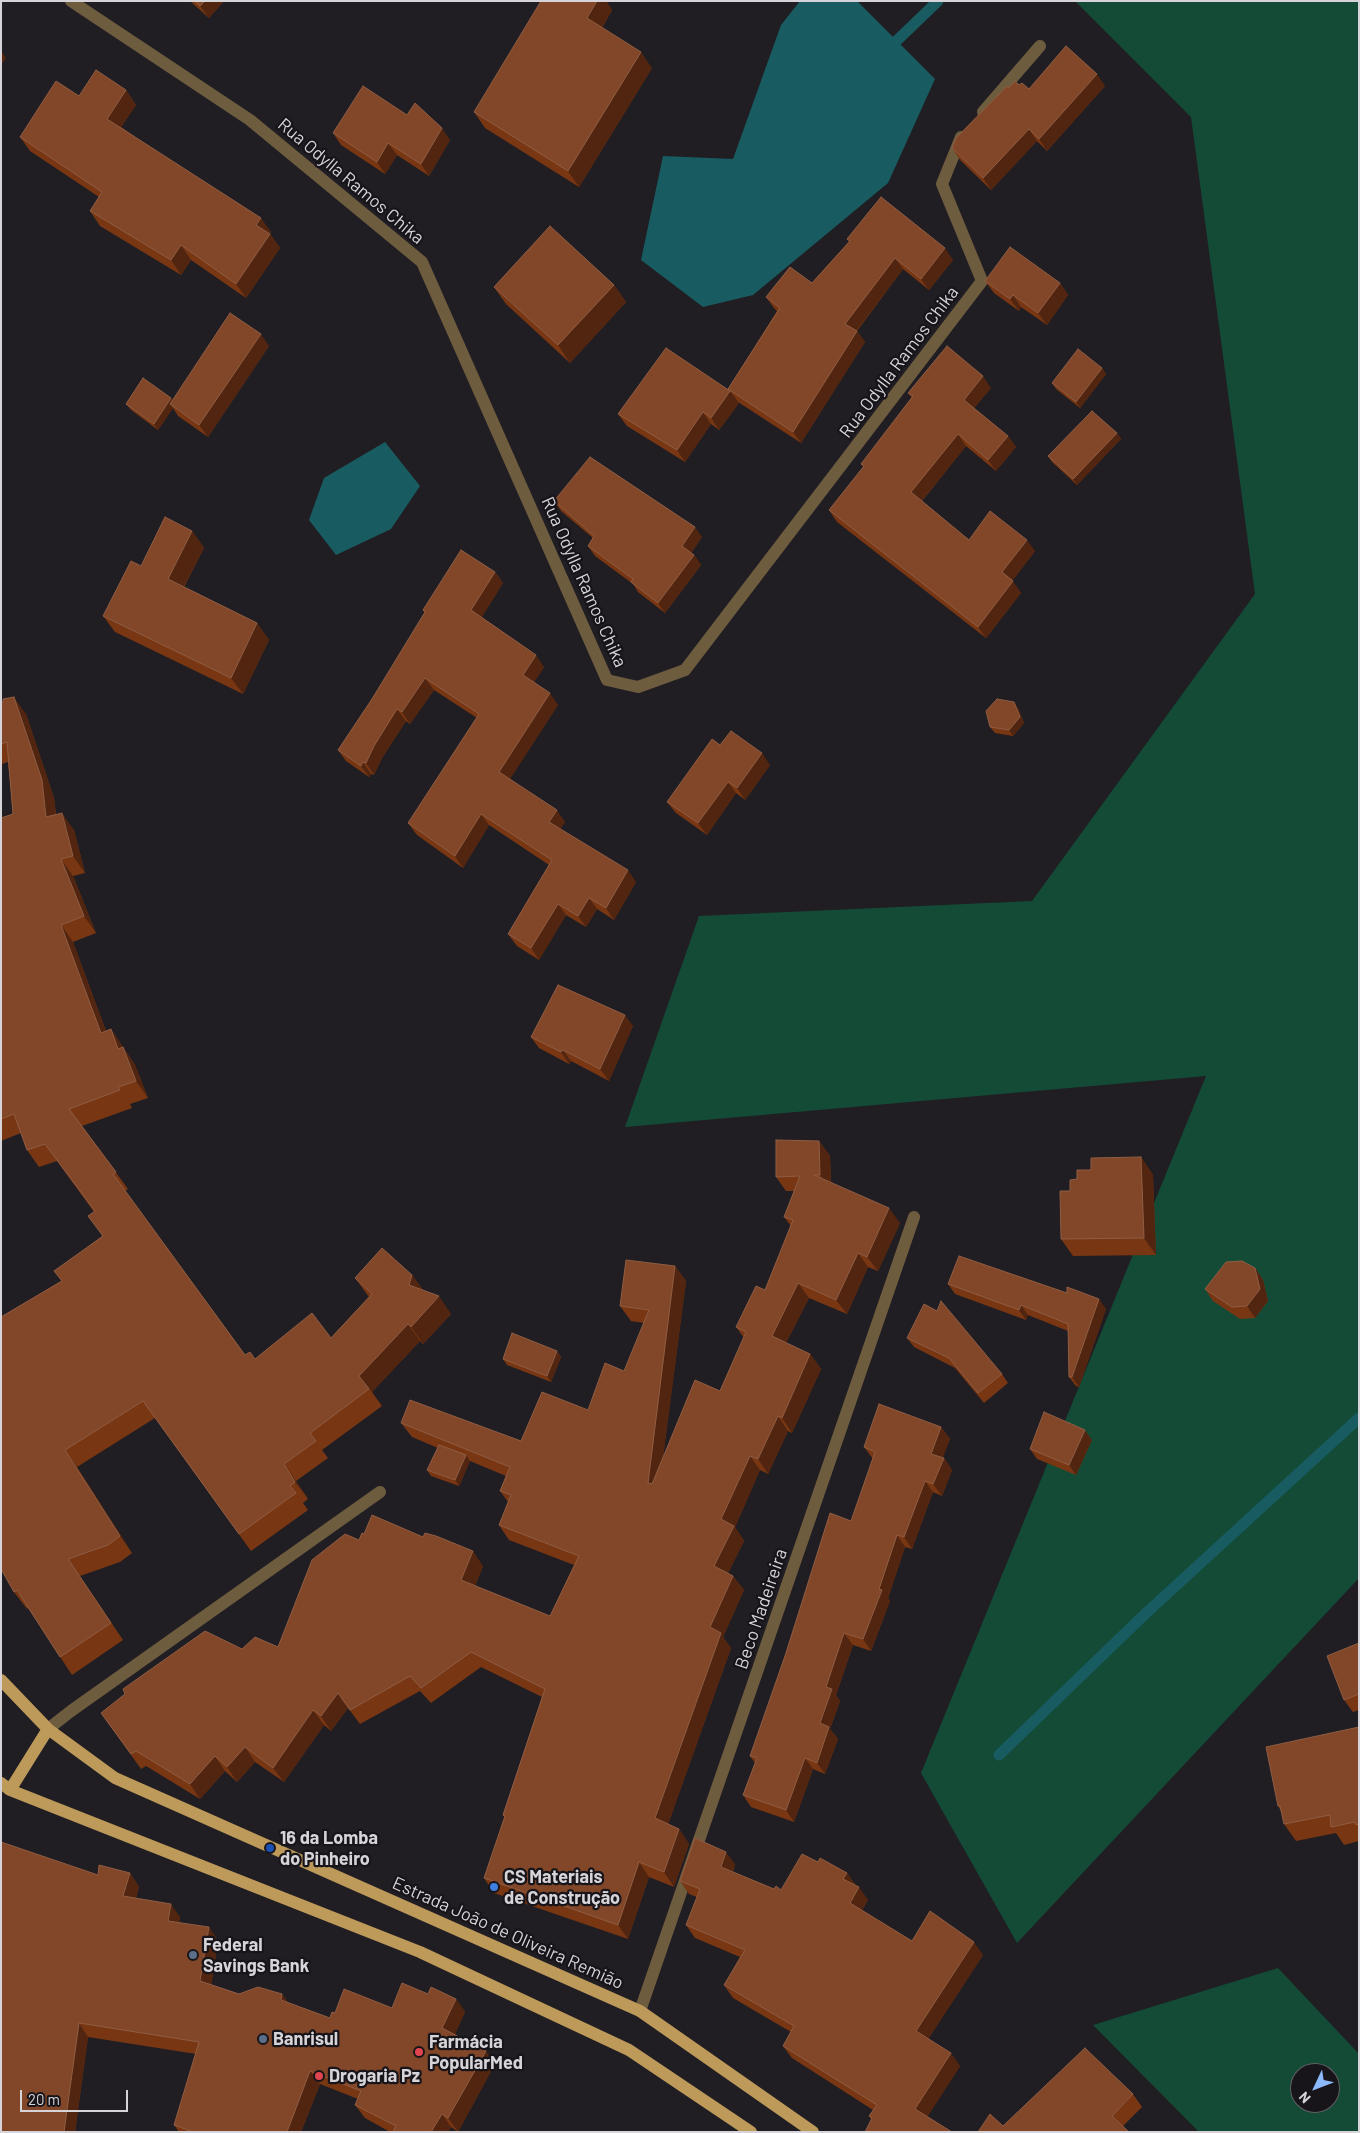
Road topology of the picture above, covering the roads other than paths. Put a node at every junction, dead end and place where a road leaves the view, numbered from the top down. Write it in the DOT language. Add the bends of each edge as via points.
graph roads {
  1 [pos="71,1"];
  2 [pos="1040,46"];
  3 [pos="914,1217"];
  4 [pos="380,1492"];
  5 [pos="1,1680"];
  6 [pos="48,1729"];
  7 [pos="6,1786"];
  8 [pos="640,2011"];
  9 [pos="751,2132"];
  10 [pos="813,2132"];
  1 -- 2 [label="street, Rua Odylla Ramos Chika" via="250,120 422,262 607,680 638,687 685,670 982,281 942,184 961,137"];
  3 -- 8 [label="street, Beco Madeireira"];
  4 -- 6 [label="street"];
  5 -- 6 [label="main road, Estrada João de Oliveira Remião"];
  6 -- 7 [label="main road"];
  6 -- 8 [label="main road, Estrada João de Oliveira Remião" via="115,1778"];
  7 -- 9 [label="main road" via="420,1952 629,2050"];
  8 -- 10 [label="main road, Estrada João de Oliveira Remião"];
}
